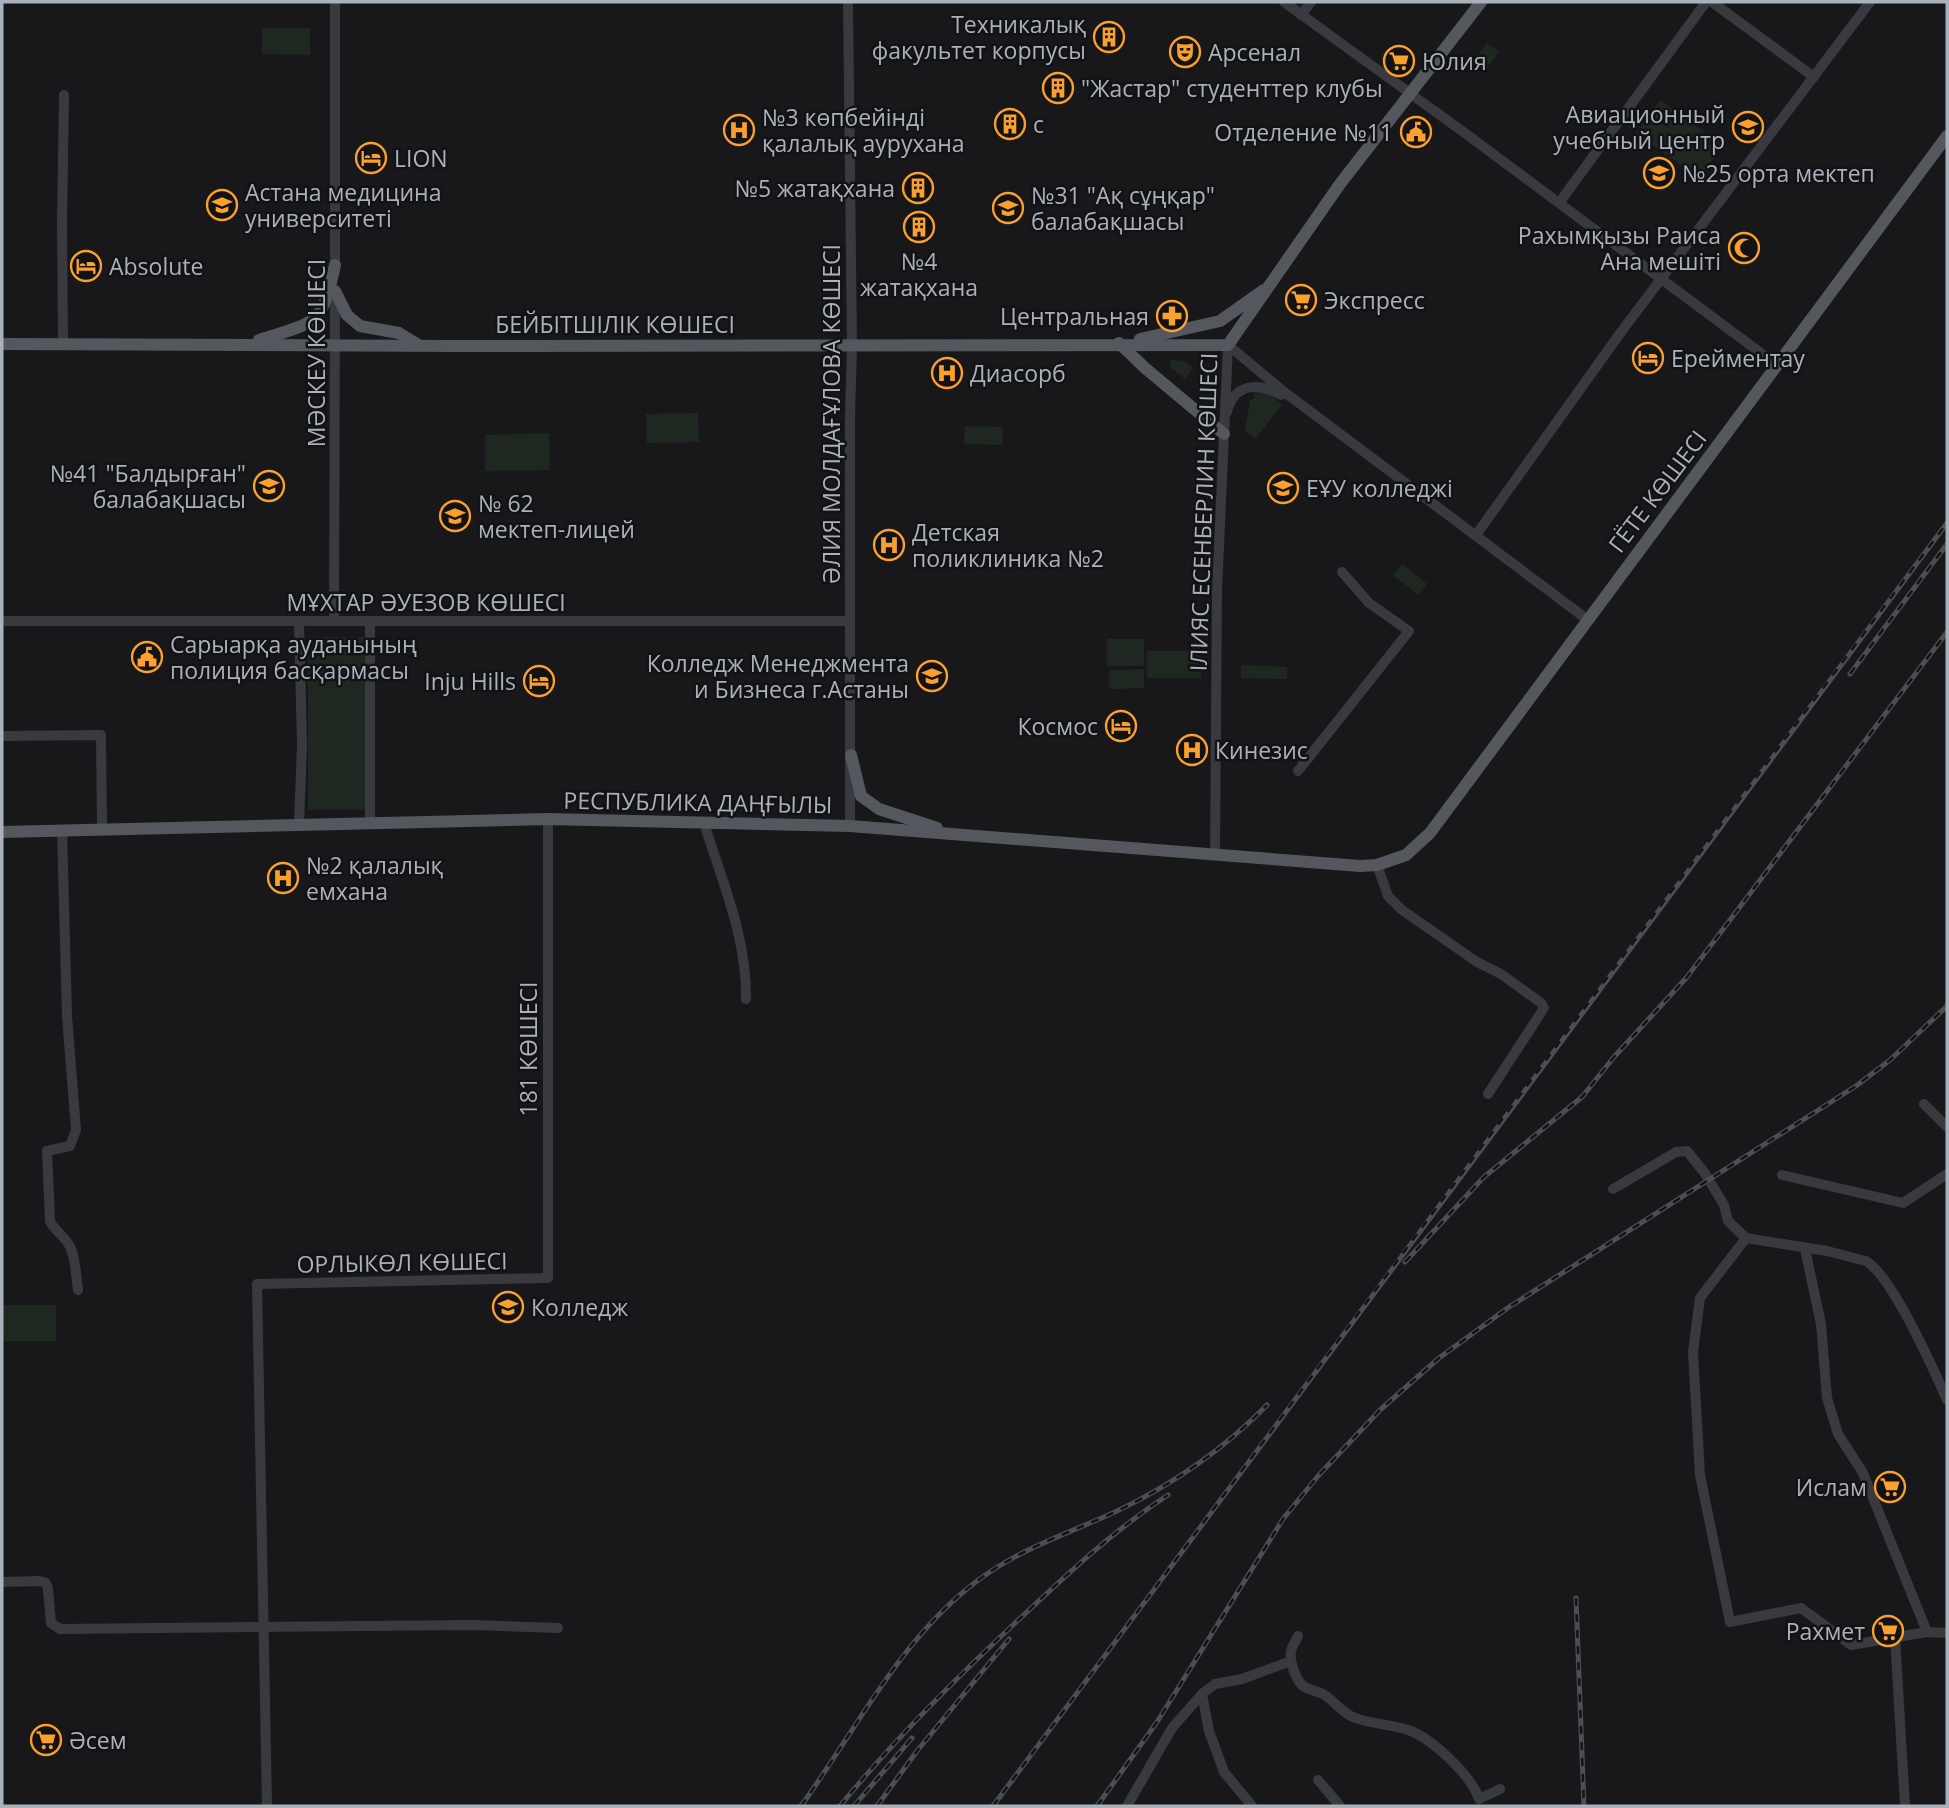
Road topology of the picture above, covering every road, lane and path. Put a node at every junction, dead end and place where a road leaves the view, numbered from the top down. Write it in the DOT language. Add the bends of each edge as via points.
graph roads {
  1 [pos="335,2"];
  2 [pos="848,2"];
  3 [pos="1284,2"];
  4 [pos="1311,2"];
  5 [pos="1481,2"];
  6 [pos="1706,2"];
  7 [pos="1712,2"];
  8 [pos="1870,2"];
  9 [pos="1301,15"];
  10 [pos="1814,77"];
  11 [pos="1410,94"];
  12 [pos="64,95"];
  13 [pos="1947,136"];
  14 [pos="1559,203"];
  15 [pos="335,265"];
  16 [pos="1660,279"];
  17 [pos="1273,283"];
  18 [pos="335,290"];
  19 [pos="63,343"];
  20 [pos="2,344"];
  21 [pos="248,344"];
  22 [pos="1119,344"];
  23 [pos="335,345"];
  24 [pos="1228,345"];
  25 [pos="421,346"];
  26 [pos="852,346"];
  27 [pos="1777,365"];
  28 [pos="1307,410"];
  29 [pos="1224,434"];
  30 [pos="1476,535"];
  31 [pos="1342,572"];
  32 [pos="1588,620"];
  33 [pos="2,621"];
  34 [pos="334,621"];
  35 [pos="370,621"];
  36 [pos="850,621"];
  37 [pos="299,622"];
  38 [pos="2,736"];
  39 [pos="851,755"];
  40 [pos="1298,771"];
  41 [pos="548,819"];
  42 [pos="369,823"];
  43 [pos="704,823"];
  44 [pos="299,824"];
  45 [pos="850,827"];
  46 [pos="102,828"];
  47 [pos="62,831"];
  48 [pos="2,832"];
  49 [pos="957,835"];
  50 [pos="1214,855"];
  51 [pos="1391,862"];
  52 [pos="1377,865"];
  53 [pos="746,999"];
  54 [pos="1488,1094"];
  55 [pos="1924,1104"];
  56 [pos="1947,1127"];
  57 [pos="1947,1174"];
  58 [pos="1782,1175"];
  59 [pos="1613,1189"];
  60 [pos="1746,1238"];
  61 [pos="1805,1248"];
  62 [pos="548,1278"];
  63 [pos="78,1290"];
  64 [pos="1947,1400"];
  65 [pos="2,1582"];
  66 [pos="262,1628"];
  67 [pos="558,1628"];
  68 [pos="1927,1632"];
  69 [pos="1947,1633"];
  70 [pos="1298,1636"];
  71 [pos="1895,1637"];
  72 [pos="1291,1661"];
  73 [pos="1202,1694"];
  74 [pos="1318,1780"];
  75 [pos="1500,1789"];
  76 [pos="1477,1802"];
  77 [pos="267,1806"];
  78 [pos="1127,1806"];
  79 [pos="1252,1806"];
  80 [pos="1340,1806"];
  81 [pos="1905,1806"];
  1 -- 15 [label="street, МӘСКЕУ КӨШЕСІ"];
  2 -- 26 [label="street, ӘЛИЯ МОЛДАҒҰЛОВА КӨШЕСІ"];
  3 -- 9 [label="street"];
  4 -- 9 [label="street"];
  5 -- 11 [label="main road, ІЛИЯС ЕСЕНБЕРЛИН КӨШЕСІ"];
  6 -- 14 [label="street"];
  7 -- 10 [label="street"];
  8 -- 10 [label="street"];
  9 -- 11 [label="street"];
  10 -- 16 [label="street"];
  11 -- 14 [label="street"];
  11 -- 17 [label="main road, ІЛИЯС ЕСЕНБЕРЛИН КӨШЕСІ" via="1340,184"];
  12 -- 19 [label="street"];
  13 -- 27 [label="main road, ГЁТЕ КӨШЕСІ"];
  14 -- 16 [label="street"];
  15 -- 18 [label="street, МӘСКЕУ КӨШЕСІ"];
  15 -- 21 [label="main road" via="328,300 315,319"];
  16 -- 27 [label="street"];
  16 -- 30 [label="street"];
  17 -- 22 [label="main road" via="1220,321"];
  17 -- 24 [label="main road, ІЛИЯС ЕСЕНБЕРЛИН КӨШЕСІ"];
  18 -- 23 [label="street, МӘСКЕУ КӨШЕСІ"];
  18 -- 25 [label="main road" via="347,315 360,326 399,333"];
  19 -- 20 [label="main road, БЕЙБІТШІЛІК КӨШЕСІ"];
  19 -- 21 [label="main road, БЕЙБІТШІЛІК КӨШЕСІ"];
  21 -- 23 [label="main road, БЕЙБІТШІЛІК КӨШЕСІ"];
  22 -- 24 [label="main road, БЕЙБІТШІЛІК КӨШЕСІ"];
  22 -- 26 [label="main road, БЕЙБІТШІЛІК КӨШЕСІ"];
  22 -- 29 [label="main road"];
  23 -- 25 [label="main road, БЕЙБІТШІЛІК КӨШЕСІ"];
  23 -- 34 [label="street, МӘСКЕУ КӨШЕСІ"];
  24 -- 28 [label="street"];
  24 -- 29 [label="street, ІЛИЯС ЕСЕНБЕРЛИН КӨШЕСІ"];
  25 -- 26 [label="main road, БЕЙБІТШІЛІК КӨШЕСІ"];
  26 -- 36 [label="street, ӘЛИЯ МОЛДАҒҰЛОВА КӨШЕСІ"];
  27 -- 32 [label="main road, ГЁТЕ КӨШЕСІ"];
  28 -- 29 [label="street" via="1272,390 1248,388 1229,405"];
  28 -- 30 [label="street"];
  29 -- 50 [label="street, ІЛИЯС ЕСЕНБЕРЛИН КӨШЕСІ"];
  30 -- 32 [label="street"];
  31 -- 40 [label="street" via="1369,603 1409,631"];
  32 -- 51 [label="main road, ГЁТЕ КӨШЕСІ" via="1430,833"];
  33 -- 37 [label="street, МҰХТАР ӘУЕЗОВ КӨШЕСІ"];
  34 -- 35 [label="street, МҰХТАР ӘУЕЗОВ КӨШЕСІ"];
  34 -- 37 [label="street, МҰХТАР ӘУЕЗОВ КӨШЕСІ"];
  35 -- 36 [label="street, МҰХТАР ӘУЕЗОВ КӨШЕСІ"];
  35 -- 42 [label="street"];
  36 -- 39 [label="street, ӘЛИЯ МОЛДАҒҰЛОВА КӨШЕСІ"];
  37 -- 44 [label="street"];
  38 -- 46 [label="street" via="101,735"];
  39 -- 45 [label="street, ӘЛИЯ МОЛДАҒҰЛОВА КӨШЕСІ"];
  39 -- 49 [label="main road" via="861,796 869,803"];
  41 -- 42 [label="main road, РЕСПУБЛИКА ДАҢҒЫЛЫ"];
  41 -- 43 [label="main road, РЕСПУБЛИКА ДАҢҒЫЛЫ"];
  41 -- 62 [label="street, 181 КӨШЕСІ"];
  42 -- 44 [label="main road, РЕСПУБЛИКА ДАҢҒЫЛЫ"];
  43 -- 45 [label="main road, РЕСПУБЛИКА ДАҢҒЫЛЫ"];
  43 -- 53 [label="street" via="737,924"];
  44 -- 46 [label="main road, РЕСПУБЛИКА ДАҢҒЫЛЫ"];
  45 -- 49 [label="main road, РЕСПУБЛИКА ДАҢҒЫЛЫ"];
  46 -- 47 [label="main road, РЕСПУБЛИКА ДАҢҒЫЛЫ"];
  47 -- 48 [label="main road, РЕСПУБЛИКА ДАҢҒЫЛЫ"];
  47 -- 63 [label="street" via="66,1016 76,1130 70,1146 47,1151 50,1221 71,1249"];
  49 -- 50 [label="main road, РЕСПУБЛИКА ДАҢҒЫЛЫ"];
  50 -- 52 [label="main road, РЕСПУБЛИКА ДАҢҒЫЛЫ"];
  51 -- 52 [label="main road, РЕСПУБЛИКА ДАҢҒЫЛЫ"];
  52 -- 54 [label="street" via="1388,896 1402,910 1501,974 1544,1008"];
  55 -- 56 [label="street"];
  57 -- 58 [label="street" via="1903,1203"];
  59 -- 60 [label="street" via="1676,1152 1686,1151 1724,1205 1728,1221"];
  60 -- 61 [label="street"];
  60 -- 71 [label="street" via="1700,1298 1693,1352 1700,1475 1730,1622 1801,1608 1851,1645"];
  61 -- 64 [label="street" via="1872,1264 1901,1307"];
  61 -- 68 [label="street" via="1821,1324 1827,1398 1838,1434 1863,1473"];
  62 -- 66 [label="street, ОРЛЫКӨЛ КӨШЕСІ" via="257,1284"];
  65 -- 66 [label="street" via="46,1583 51,1623 60,1629"];
  66 -- 67 [label="street"];
  66 -- 77 [label="street"];
  68 -- 69 [label="street"];
  68 -- 71 [label="street"];
  70 -- 72 [label="street"];
  71 -- 81 [label="street"];
  72 -- 73 [label="street" via="1215,1684"];
  72 -- 76 [label="street" via="1300,1684 1324,1695 1351,1717 1412,1731 1434,1745 1474,1786"];
  73 -- 78 [label="street" via="1171,1728"];
  73 -- 79 [label="street" via="1224,1772"];
  74 -- 80 [label="street"];
  75 -- 76 [label="street"];
}
